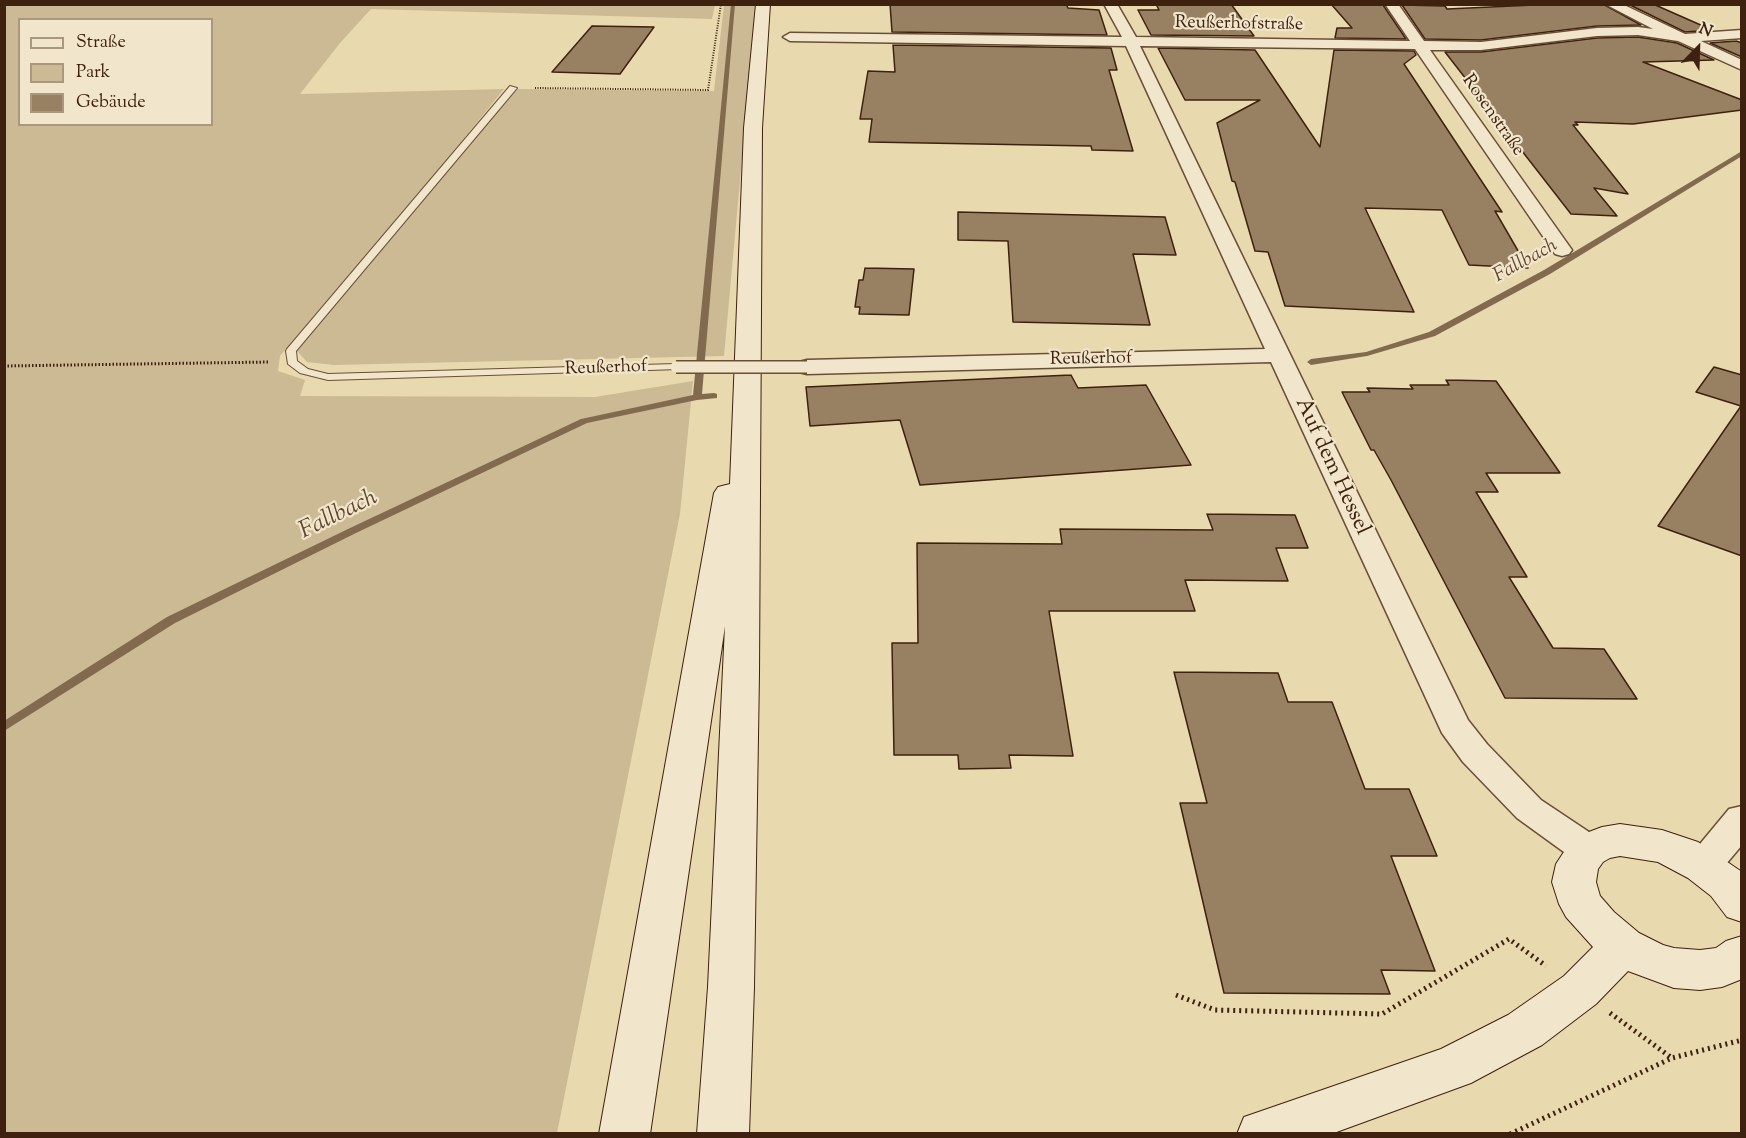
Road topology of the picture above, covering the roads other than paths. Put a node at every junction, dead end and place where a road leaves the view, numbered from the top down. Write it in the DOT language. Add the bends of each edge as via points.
graph roads {
  1 [pos="763,4"];
  2 [pos="1110,4"];
  3 [pos="1391,4"];
  4 [pos="1611,4"];
  5 [pos="1742,34"];
  6 [pos="790,37"];
  7 [pos="1686,38"];
  8 [pos="1131,41"];
  9 [pos="1420,46"];
  10 [pos="1742,66"];
  11 [pos="513,88"];
  12 [pos="1562,250"];
  13 [pos="1278,355"];
  14 [pos="807,367"];
  15 [pos="746,406"];
  16 [pos="1742,819"];
  17 [pos="1588,850"];
  18 [pos="1703,866"];
  19 [pos="1742,904"];
  20 [pos="1623,946"];
  21 [pos="1740,958"];
  22 [pos="624,1134"];
  23 [pos="723,1134"];
  24 [pos="1262,1134"];
  1 -- 15 [label="main road" via="753,128"];
  2 -- 8 [label="street, Auf dem Hessel"];
  3 -- 9 [label="street, Rosenstraße"];
  4 -- 7 [label="street"];
  5 -- 7 [label="street"];
  6 -- 8 [label="street, Reußerhofstraße"];
  7 -- 9 [label="street, Reußerhofstraße" via="1638,31 1597,32 1481,46"];
  7 -- 10 [label="street"];
  8 -- 9 [label="street, Reußerhofstraße"];
  8 -- 13 [label="street, Auf dem Hessel"];
  9 -- 12 [label="street, Rosenstraße"];
  11 -- 14 [label="lane, Reußerhof, bridge" via="291,351 292,362 304,371 328,377"];
  13 -- 14 [label="street, Reußerhof"];
  13 -- 17 [label="street, Auf dem Hessel" via="1454,725 1529,809"];
  15 -- 22 [label="main road" via="724,515"];
  15 -- 23 [label="main road" via="741,686"];
  16 -- 18 [label="street"];
  17 -- 18 [label="main road" via="1602,843 1640,841 1683,854"];
  17 -- 20 [label="main road" via="1576,864 1574,882 1581,904 1598,926"];
  18 -- 19 [label="main road" via="1726,884"];
  20 -- 21 [label="main road" via="1674,968 1722,967"];
  20 -- 24 [label="main road" via="1580,990 1504,1041 1454,1067"];
}
